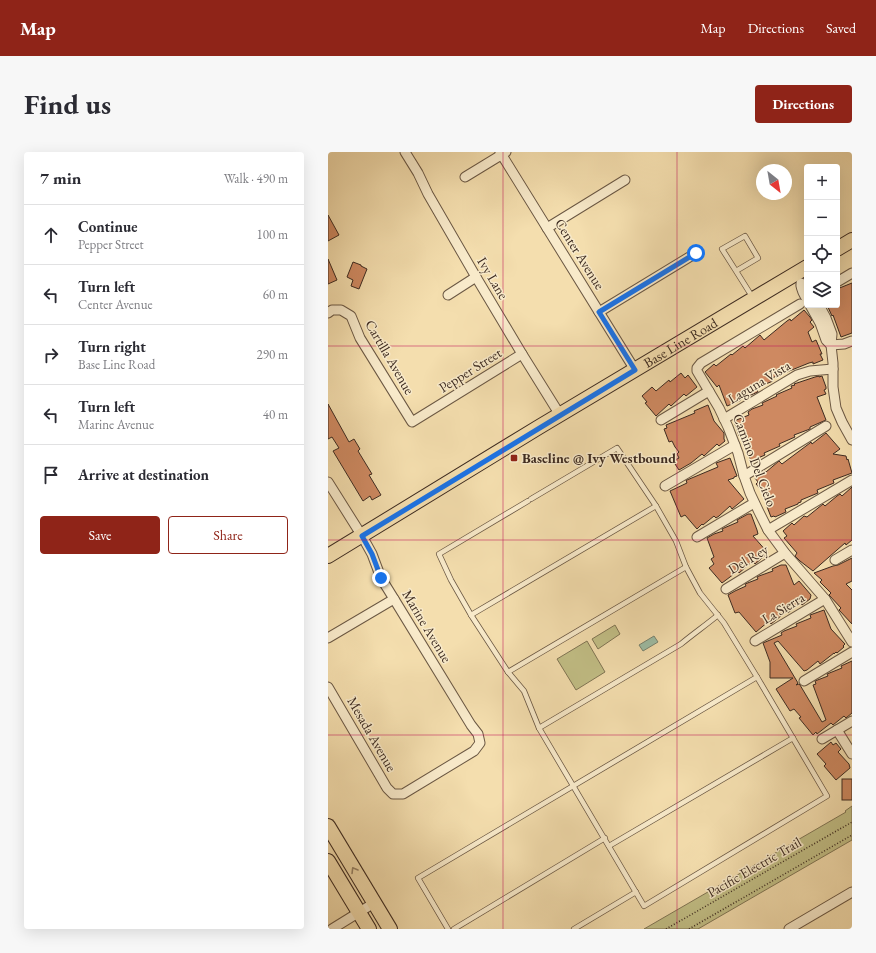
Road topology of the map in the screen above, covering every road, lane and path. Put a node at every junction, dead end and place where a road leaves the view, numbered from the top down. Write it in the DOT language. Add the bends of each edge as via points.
graph roads {
  1 [pos="405,152"];
  2 [pos="503,153"];
  3 [pos="465,177"];
  4 [pos="625,180"];
  5 [pos="547,228"];
  6 [pos="852,240"];
  7 [pos="840,247"];
  8 [pos="696,253"];
  9 [pos="736,271"];
  10 [pos="852,273"];
  11 [pos="476,277"];
  12 [pos="803,278"];
  13 [pos="840,280"];
  14 [pos="448,295"];
  15 [pos="753,300"];
  16 [pos="804,302"];
  17 [pos="812,308"];
  18 [pos="821,308"];
  19 [pos="599,312"];
  20 [pos="328,313"];
  21 [pos="852,341"];
  22 [pos="831,345"];
  23 [pos="522,354"];
  24 [pos="833,369"];
  25 [pos="635,370"];
  26 [pos="708,391"];
  27 [pos="560,415"];
  28 [pos="724,419"];
  29 [pos="661,420"];
  30 [pos="412,422"];
  31 [pos="826,426"];
  32 [pos="852,440"];
  33 [pos="735,445"];
  34 [pos="744,476"];
  35 [pos="852,480"];
  36 [pos="328,482"];
  37 [pos="665,486"];
  38 [pos="754,503"];
  39 [pos="656,506"];
  40 [pos="768,530"];
  41 [pos="362,536"];
  42 [pos="697,537"];
  43 [pos="852,550"];
  44 [pos="784,553"];
  45 [pos="328,556"];
  46 [pos="835,560"];
  47 [pos="686,567"];
  48 [pos="726,589"];
  49 [pos="394,599"];
  50 [pos="825,599"];
  51 [pos="471,615"];
  52 [pos="718,615"];
  53 [pos="328,638"];
  54 [pos="755,640"];
  55 [pos="852,642"];
  56 [pos="852,652"];
  57 [pos="508,672"];
  58 [pos="757,677"];
  59 [pos="804,681"];
  60 [pos="328,688"];
  61 [pos="852,721"];
  62 [pos="539,728"];
  63 [pos="837,730"];
  64 [pos="793,738"];
  65 [pos="822,739"];
  66 [pos="852,754"];
  67 [pos="574,786"];
  68 [pos="393,794"];
  69 [pos="852,822"];
  70 [pos="328,826"];
  71 [pos="852,835"];
  72 [pos="605,838"];
  73 [pos="609,846"];
  74 [pos="328,861"];
  75 [pos="636,892"];
  76 [pos="852,892"];
  77 [pos="374,904"];
  78 [pos="359,913"];
  79 [pos="795,928"];
  80 [pos="332,929"];
  81 [pos="369,929"];
  82 [pos="390,929"];
  83 [pos="448,929"];
  84 [pos="454,929"];
  85 [pos="574,929"];
  86 [pos="666,929"];
  87 [pos="689,929"];
  1 -- 11 [label="street, Ivy Lane"];
  2 -- 3 [label="street"];
  2 -- 5 [label="street, Center Avenue"];
  4 -- 5 [label="street"];
  5 -- 19 [label="street, Center Avenue"];
  6 -- 7 [label="main road"];
  8 -- 19 [label="street"];
  9 -- 9 [label="lane" via="758,258 745,236 722,249"];
  9 -- 15 [label="lane"];
  10 -- 13 [label="street"];
  11 -- 14 [label="street"];
  11 -- 23 [label="street, Ivy Lane"];
  12 -- 15 [label="main road, Base Line Road"];
  12 -- 16 [label="street" via="800,285"];
  15 -- 25 [label="main road, Base Line Road"];
  16 -- 26 [label="street, Camino Del Cielo" via="701,363 697,371"];
  17 -- 22 [label="street"];
  18 -- 22 [label="street" via="832,334"];
  19 -- 25 [label="street, Center Avenue"];
  20 -- 30 [label="street, Cartilla Avenue" via="332,310 341,310 351,316 360,338"];
  21 -- 22 [label="street"];
  22 -- 24 [label="street"];
  23 -- 27 [label="street, Ivy Lane"];
  23 -- 30 [label="street, Pepper Street"];
  24 -- 28 [label="street, Laguna Vista" via="797,374"];
  24 -- 32 [label="street" via="836,408"];
  25 -- 27 [label="main road, Base Line Road"];
  26 -- 28 [label="street, Camino Del Cielo"];
  26 -- 29 [label="street"];
  27 -- 41 [label="main road, Base Line Road"];
  28 -- 33 [label="street, Camino Del Cielo"];
  31 -- 34 [label="street"];
  33 -- 34 [label="street, Camino Del Cielo"];
  33 -- 37 [label="street"];
  34 -- 38 [label="street, Camino Del Cielo"];
  35 -- 40 [label="street"];
  36 -- 41 [label="street, Marine Avenue"];
  38 -- 40 [label="street, Camino Del Cielo"];
  38 -- 42 [label="street"];
  39 -- 47 [label="lane" via="676,541"];
  39 -- 51 [label="lane"];
  39 -- 51 [label="lane" via="617,448 439,554"];
  40 -- 44 [label="street, Camino Del Cielo"];
  41 -- 45 [label="main road, Base Line Road"];
  41 -- 49 [label="street, Marine Avenue" via="381,578"];
  43 -- 46 [label="street"];
  44 -- 48 [label="street, Del Rey"];
  44 -- 50 [label="street, Camino Del Cielo"];
  47 -- 52 [label="lane" via="700,593"];
  47 -- 57 [label="lane"];
  49 -- 53 [label="street"];
  49 -- 68 [label="street, Marine Avenue" via="478,734 480,743 474,750 403,794"];
  50 -- 54 [label="street, La Sierra"];
  50 -- 55 [label="street, Camino Del Cielo"];
  51 -- 57 [label="lane"];
  52 -- 58 [label="lane"];
  52 -- 62 [label="lane" via="681,644"];
  56 -- 59 [label="street"];
  57 -- 62 [label="lane" via="524,691"];
  58 -- 64 [label="lane"];
  58 -- 67 [label="lane"];
  60 -- 68 [label="street, Mesada Avenue"];
  61 -- 63 [label="street"];
  62 -- 67 [label="lane"];
  63 -- 65 [label="street"];
  63 -- 66 [label="street"];
  64 -- 73 [label="lane"];
  64 -- 75 [label="lane" via="827,796 644,906"];
  67 -- 72 [label="lane"];
  67 -- 83 [label="lane" via="418,878"];
  69 -- 86 [label="path, Pacific Electric Trail"];
  77 -- 70 [label="main road, one-way"];
  71 -- 87 [label="path, Pacific Electric Trail"];
  72 -- 73 [label="lane"];
  72 -- 84 [label="lane"];
  73 -- 75 [label="lane"];
  74 -- 78 [label="main road"];
  75 -- 85 [label="lane"];
  76 -- 79 [label="street"];
  77 -- 78 [label="street"];
  77 -- 82 [label="main road"];
  78 -- 80 [label="street"];
  78 -- 81 [label="main road"];
}
